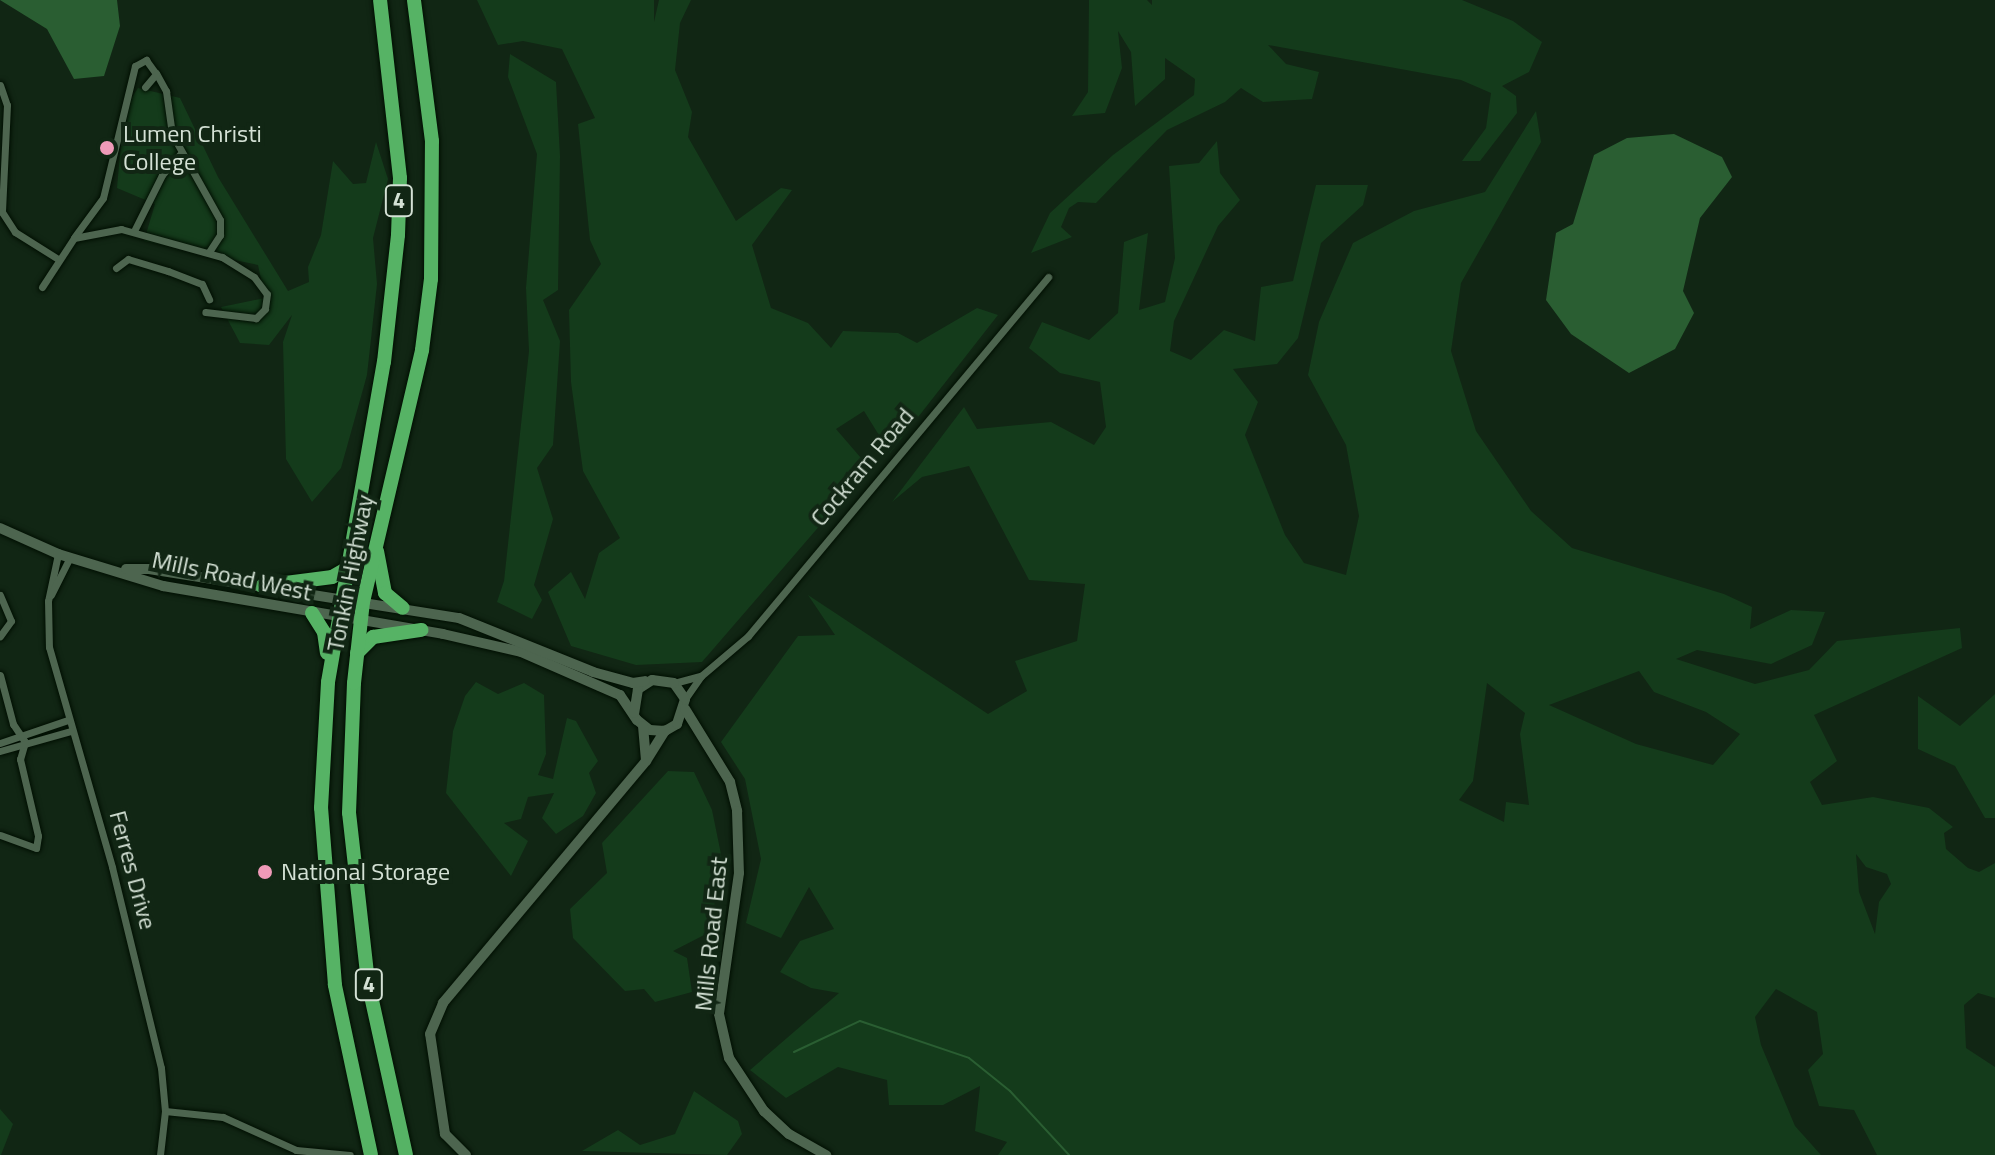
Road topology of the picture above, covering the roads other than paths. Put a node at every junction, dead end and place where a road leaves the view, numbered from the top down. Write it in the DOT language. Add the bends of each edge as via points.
graph roads {
  1 [pos="380,0"];
  2 [pos="414,0"];
  3 [pos="156,73"];
  4 [pos="0,85"];
  5 [pos="145,87"];
  6 [pos="181,153"];
  7 [pos="134,231"];
  8 [pos="74,238"];
  9 [pos="209,252"];
  10 [pos="58,259"];
  11 [pos="116,268"];
  12 [pos="1048,277"];
  13 [pos="42,287"];
  14 [pos="209,299"];
  15 [pos="205,312"];
  16 [pos="0,528"];
  17 [pos="375,543"];
  18 [pos="58,554"];
  19 [pos="70,557"];
  20 [pos="120,569"];
  21 [pos="346,569"];
  22 [pos="262,586"];
  23 [pos="0,595"];
  24 [pos="340,598"];
  25 [pos="48,601"];
  26 [pos="363,602"];
  27 [pos="403,608"];
  28 [pos="312,613"];
  29 [pos="337,617"];
  30 [pos="361,620"];
  31 [pos="421,630"];
  32 [pos="0,636"];
  33 [pos="356,653"];
  34 [pos="0,675"];
  35 [pos="701,676"];
  36 [pos="652,680"];
  37 [pos="328,682"];
  38 [pos="674,683"];
  39 [pos="685,704"];
  40 [pos="634,713"];
  41 [pos="68,720"];
  42 [pos="643,726"];
  43 [pos="667,730"];
  44 [pos="71,731"];
  45 [pos="696,732"];
  46 [pos="19,735"];
  47 [pos="25,742"];
  48 [pos="0,743"];
  49 [pos="0,751"];
  50 [pos="646,761"];
  51 [pos="0,835"];
  52 [pos="165,1111"];
  53 [pos="160,1154"];
  54 [pos="350,1155"];
  55 [pos="371,1155"];
  56 [pos="406,1155"];
  57 [pos="466,1155"];
  58 [pos="826,1155"];
  1 -- 21 [label="highway, Tonkin Highway / 4" via="399,163 398,235 384,362"];
  2 -- 17 [label="highway, Tonkin Highway / 4" via="432,141 431,279 422,350"];
  3 -- 5 [label="street"];
  3 -- 6 [label="street" via="165,88 168,121"];
  3 -- 8 [label="street" via="149,60 135,66 103,198"];
  4 -- 10 [label="street" via="7,105 2,212 15,232"];
  6 -- 7 [label="street" via="162,175"];
  6 -- 9 [label="street" via="221,223"];
  7 -- 8 [label="street" via="101,230"];
  7 -- 9 [label="street"];
  8 -- 10 [label="street"];
  9 -- 15 [label="street" via="254,277 268,301 263,312 250,319"];
  10 -- 13 [label="street"];
  11 -- 14 [label="street" via="128,259 191,279 205,287"];
  12 -- 35 [label="street, Cockram Road" via="748,636"];
  16 -- 18 [label="main road, Mills Road West"];
  17 -- 26 [label="highway, Tonkin Highway / 4"];
  17 -- 27 [label="highway" via="385,593"];
  18 -- 19 [label="main road, Mills Road West"];
  18 -- 25 [label="street, Ferres Drive"];
  19 -- 20 [label="main road, Mills Road West"];
  19 -- 25 [label="street, Ferres Drive"];
  20 -- 22 [label="main road, Mills Road West"];
  20 -- 28 [label="main road, Mills Road West" via="163,586"];
  21 -- 22 [label="highway" via="332,577"];
  21 -- 24 [label="highway, Tonkin Highway / 4"];
  22 -- 24 [label="main road, Mills Road West"];
  23 -- 32 [label="street" via="11,621"];
  24 -- 26 [label="main road"];
  24 -- 29 [label="highway, Tonkin Highway / 4"];
  25 -- 41 [label="street, Ferres Drive" via="49,647"];
  26 -- 27 [label="main road"];
  26 -- 30 [label="highway, Tonkin Highway / 4"];
  27 -- 36 [label="main road" via="479,624 633,683"];
  28 -- 29 [label="main road, Mills Road West"];
  28 -- 37 [label="highway" via="324,632"];
  29 -- 30 [label="main road"];
  29 -- 37 [label="highway, Tonkin Highway / 4"];
  30 -- 31 [label="main road"];
  30 -- 33 [label="highway, Tonkin Highway / 4"];
  31 -- 33 [label="highway" via="373,637"];
  31 -- 40 [label="main road" via="521,652 620,695"];
  33 -- 56 [label="highway, Tonkin Highway / 4" via="349,782 354,870 368,982"];
  34 -- 46 [label="street"];
  35 -- 38 [label="street, Cockram Road"];
  35 -- 39 [label="street, Cockram Road"];
  36 -- 38 [label="main road"];
  36 -- 40 [label="main road" via="638,689"];
  37 -- 55 [label="highway, Tonkin Highway / 4" via="321,808 327,922 340,1016"];
  38 -- 39 [label="main road"];
  39 -- 43 [label="main road"];
  39 -- 45 [label="main road, Mills Road East"];
  40 -- 42 [label="main road"];
  41 -- 44 [label="street, Ferres Drive"];
  41 -- 46 [label="street"];
  42 -- 43 [label="main road"];
  42 -- 50 [label="main road"];
  43 -- 45 [label="main road"];
  43 -- 50 [label="main road"];
  44 -- 47 [label="street"];
  44 -- 52 [label="street, Ferres Drive" via="139,970"];
  45 -- 58 [label="main road, Mills Road East" via="730,782 741,843 719,1014 729,1058 764,1111 789,1134"];
  46 -- 47 [label="street"];
  46 -- 48 [label="street"];
  47 -- 49 [label="street"];
  47 -- 51 [label="street" via="20,759 38,828 36,848"];
  50 -- 57 [label="main road" via="443,1003 430,1034 445,1134"];
  52 -- 53 [label="street, Ferres Drive"];
  52 -- 54 [label="street" via="223,1117 296,1150"];
}
